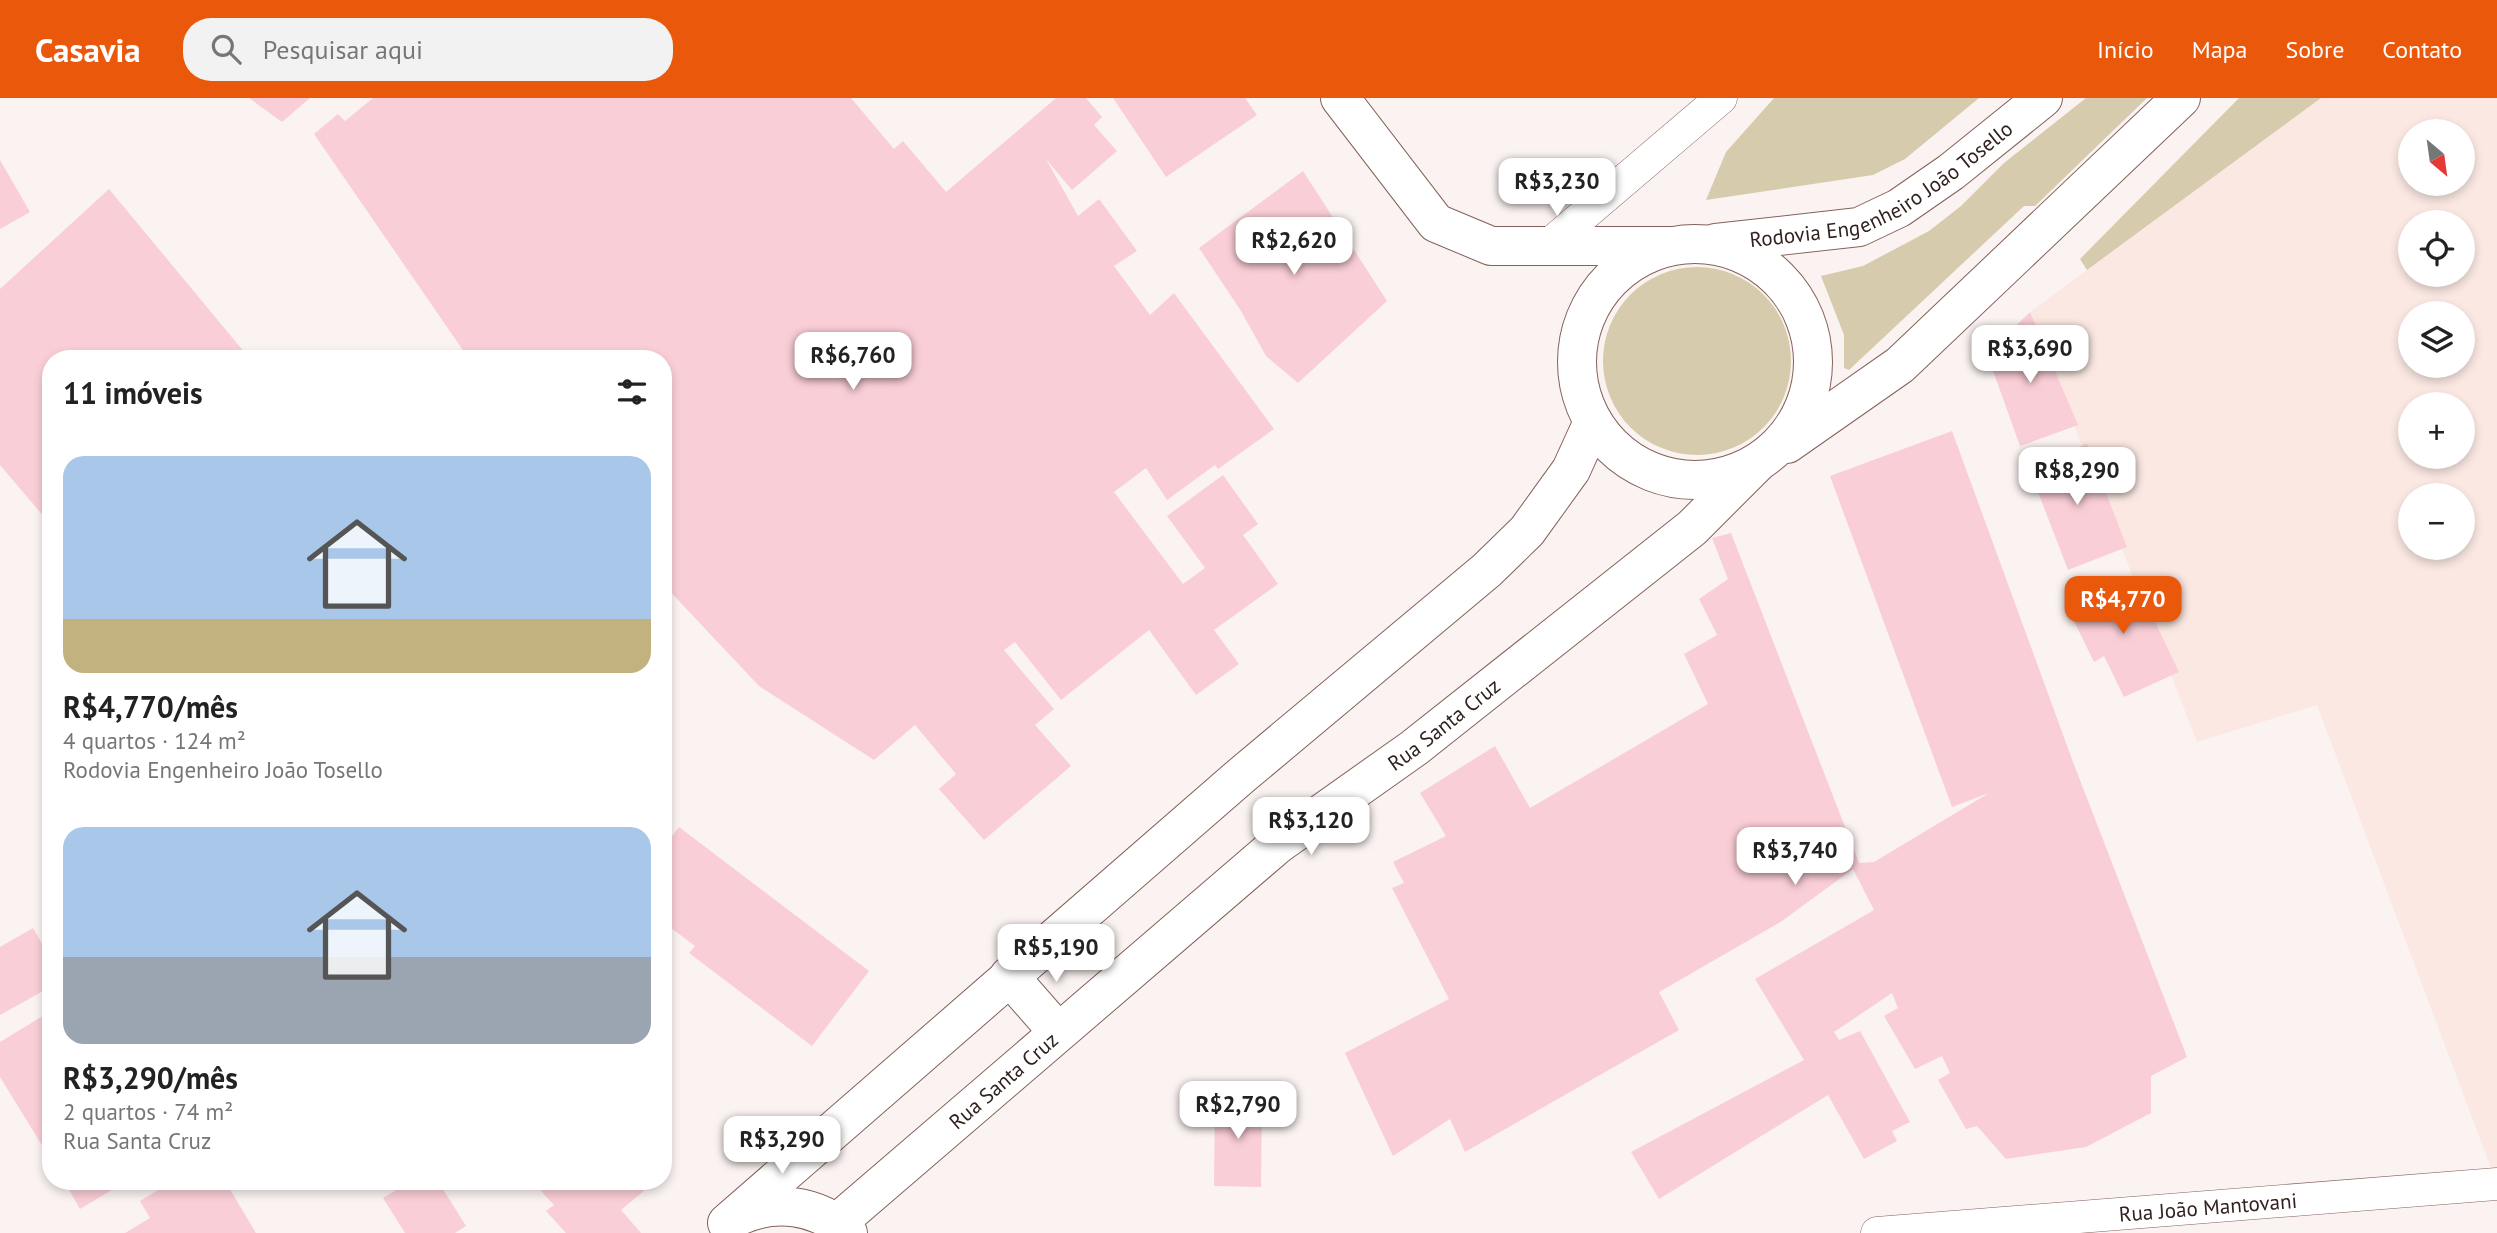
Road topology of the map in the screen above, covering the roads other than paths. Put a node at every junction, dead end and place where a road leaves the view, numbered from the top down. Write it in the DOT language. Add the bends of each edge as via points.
graph roads {
  1 [pos="1340,98"];
  2 [pos="1721,98"];
  3 [pos="2043,98"];
  4 [pos="2181,98"];
  5 [pos="1709,244"];
  6 [pos="1671,246"];
  7 [pos="1545,248"];
  8 [pos="1592,424"];
  9 [pos="1756,464"];
  10 [pos="1009,976"];
  11 [pos="1058,1032"];
  12 [pos="2497,1184"];
  13 [pos="721,1228"];
  14 [pos="843,1228"];
  15 [pos="1888,1232"];
  1 -- 7 [label="main road" via="1436,223 1491,246"];
  2 -- 7 [label="street"];
  3 -- 5 [label="main road, Rodovia Engenheiro João Tosello" via="1951,172 1899,208 1858,227"];
  4 -- 9 [label="main road, Rodovia Engenheiro João Tosello" via="1900,365"];
  5 -- 6 [label="main road, Rodovia Engenheiro João Tosello"];
  5 -- 9 [label="main road, Rodovia Engenheiro João Tosello" via="1742,254 1770,270 1792,292 1806,320 1813,351 1812,382 1802,413 1785,439"];
  6 -- 7 [label="main road"];
  6 -- 8 [label="main road, Rodovia Engenheiro João Tosello" via="1636,259 1606,283 1586,315 1576,351 1578,388"];
  8 -- 9 [label="main road, Rodovia Engenheiro João Tosello" via="1616,452 1648,472 1684,481 1721,478"];
  8 -- 10 [label="main road" via="1571,470 1527,531 1487,570"];
  9 -- 11 [label="main road, Rua Santa Cruz" via="1692,528 1414,748 1277,845"];
  10 -- 11 [label="main road"];
  10 -- 13 [label="main road"];
  11 -- 14 [label="main road, Rua Santa Cruz"];
  12 -- 15 [label="street, Rua João Mantovani"];
  13 -- 14 [label="main road" via="753,1209 783,1205 811,1210"];
}
